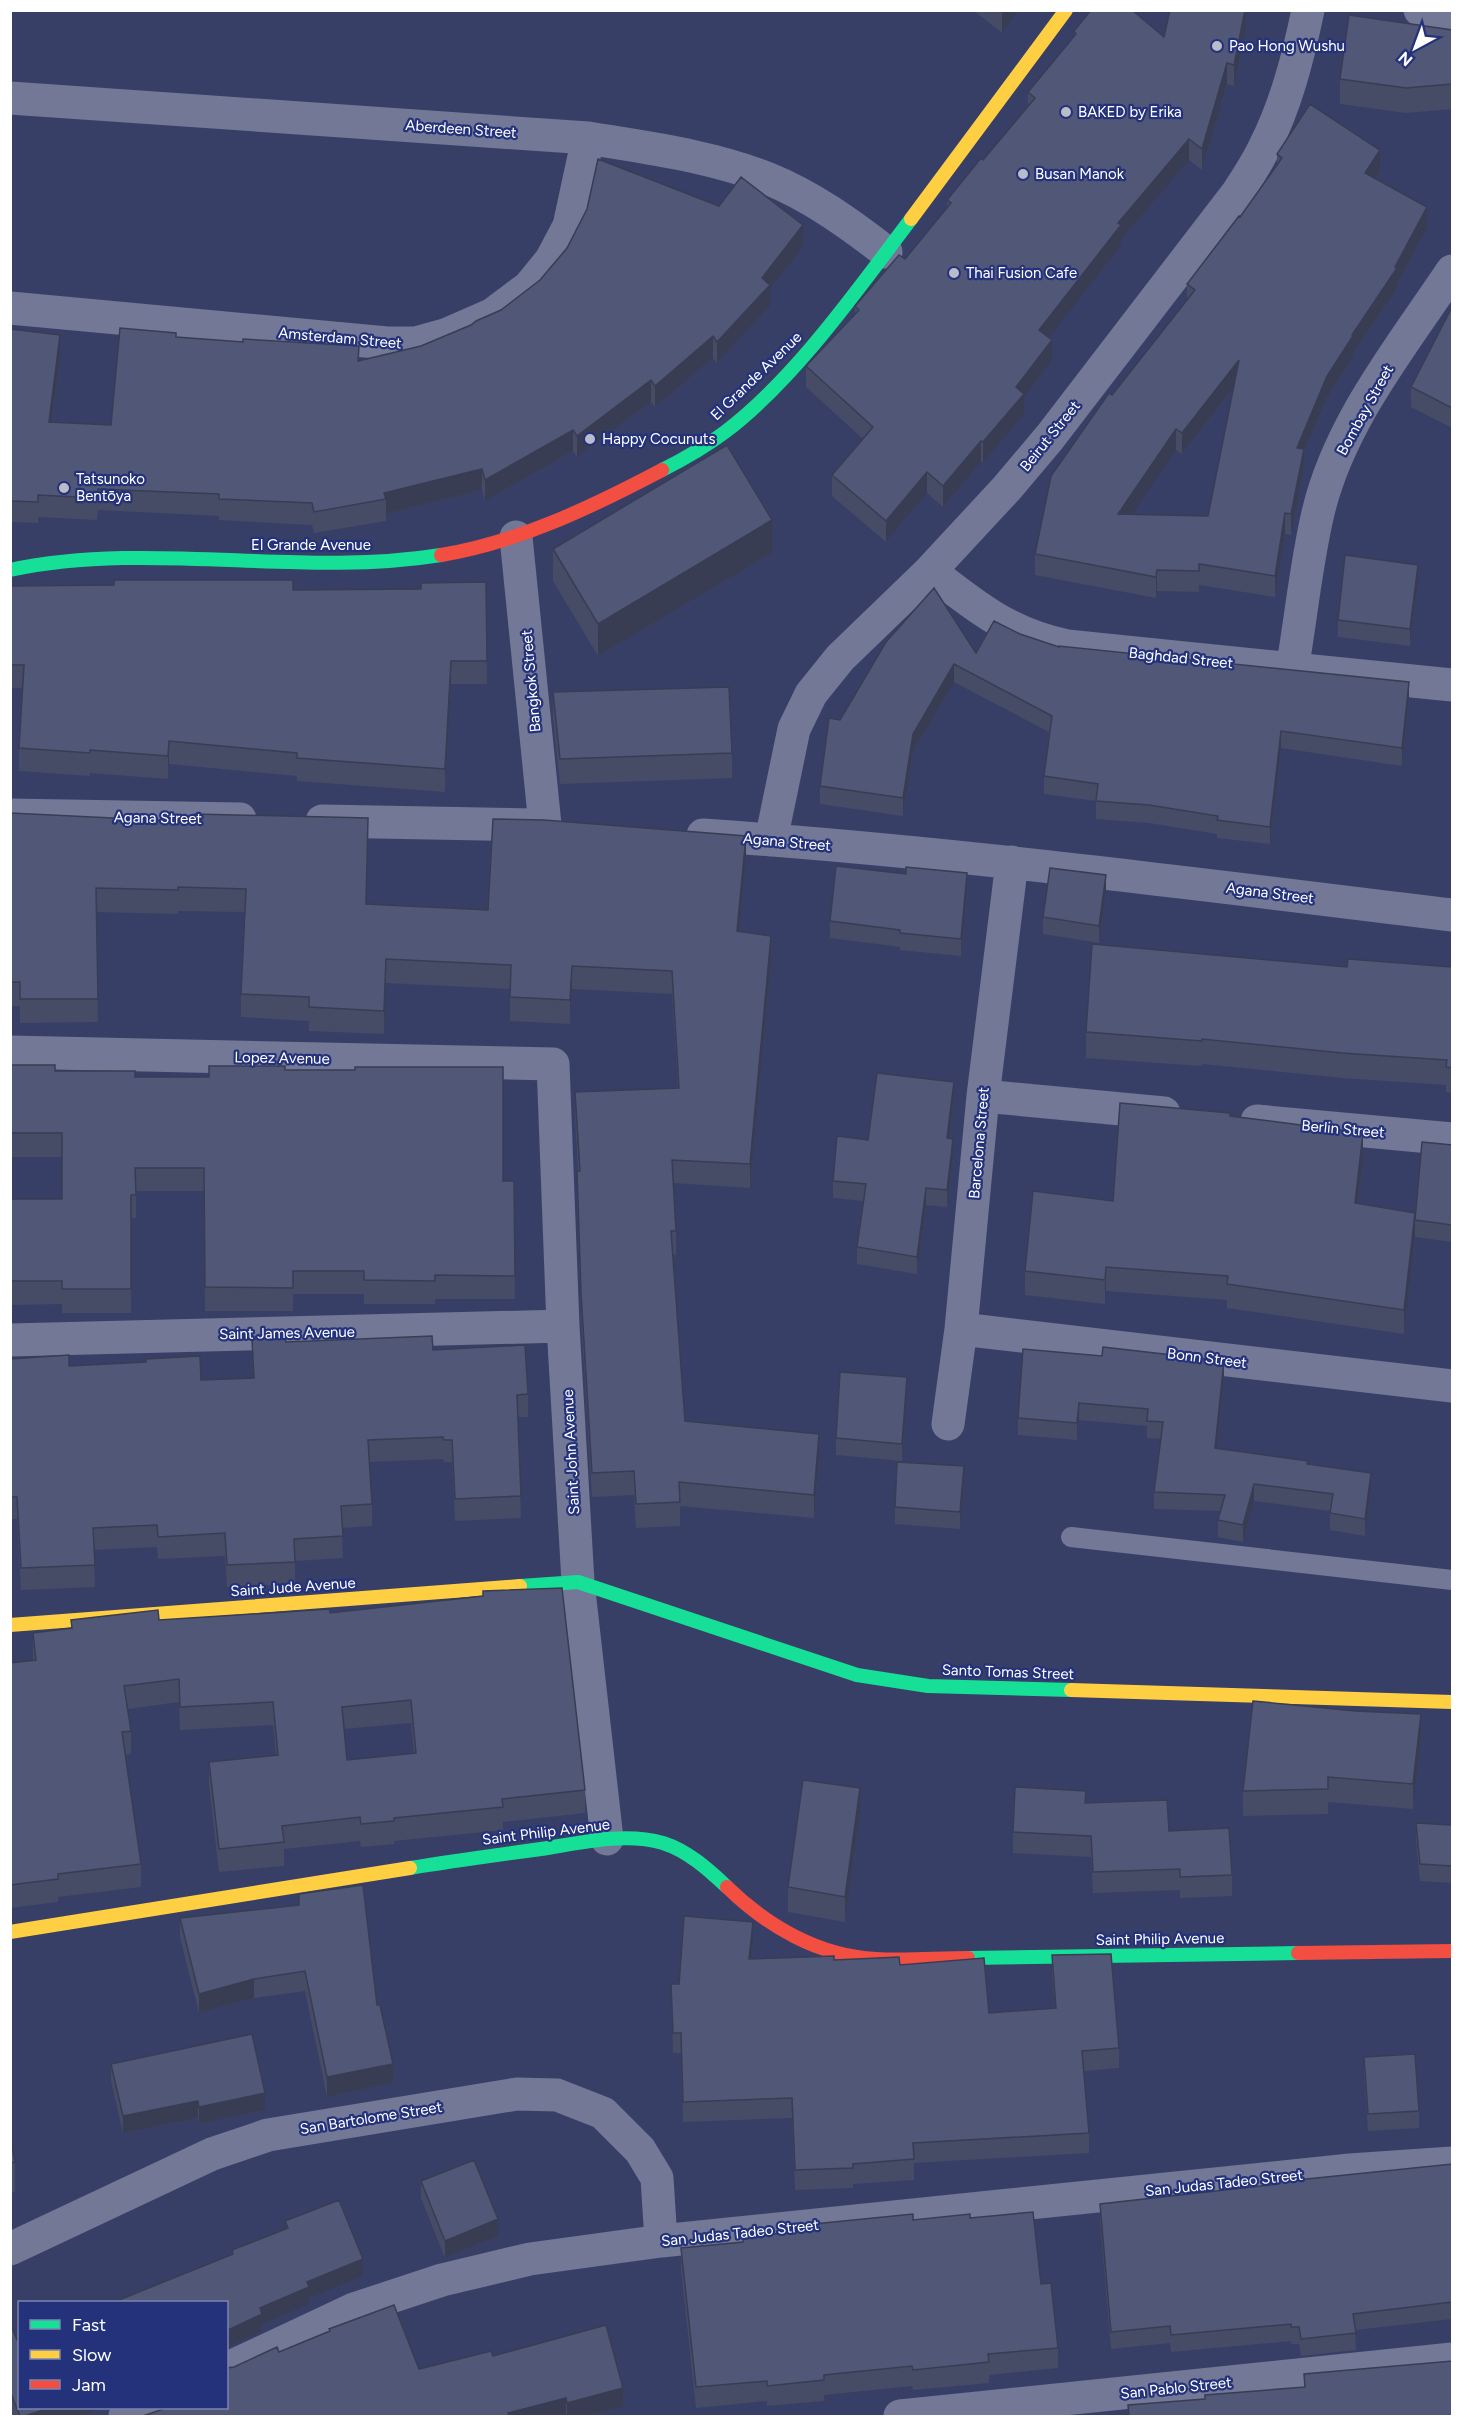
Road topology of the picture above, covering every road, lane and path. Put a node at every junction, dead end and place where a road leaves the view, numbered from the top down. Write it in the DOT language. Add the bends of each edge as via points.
graph roads {
  1 [pos="1066,10"];
  2 [pos="1308,10"];
  3 [pos="1420,10"];
  4 [pos="1452,13"];
  5 [pos="10,98"];
  6 [pos="588,138"];
  7 [pos="886,252"];
  8 [pos="1452,271"];
  9 [pos="10,308"];
  10 [pos="516,537"];
  11 [pos="10,570"];
  12 [pos="930,571"];
  13 [pos="1292,670"];
  14 [pos="1452,686"];
  15 [pos="10,815"];
  16 [pos="545,825"];
  17 [pos="579,827"];
  18 [pos="671,833"];
  19 [pos="771,840"];
  20 [pos="1012,862"];
  21 [pos="1452,915"];
  22 [pos="10,1052"];
  23 [pos="553,1064"];
  24 [pos="983,1096"];
  25 [pos="1191,1115"];
  26 [pos="1226,1118"];
  27 [pos="1452,1139"];
  28 [pos="563,1326"];
  29 [pos="961,1329"];
  30 [pos="10,1340"];
  31 [pos="1452,1386"];
  32 [pos="948,1424"];
  33 [pos="1071,1537"];
  34 [pos="1452,1580"];
  35 [pos="579,1582"];
  36 [pos="10,1625"];
  37 [pos="1452,1701"];
  38 [pos="607,1839"];
  39 [pos="10,1932"];
  40 [pos="1452,1951"];
  41 [pos="1452,2163"];
  42 [pos="661,2241"];
  43 [pos="10,2248"];
  44 [pos="1452,2359"];
  45 [pos="228,2368"];
  46 [pos="142,2409"];
  47 [pos="125,2416"];
  48 [pos="900,2416"];
  1 -- 7 [label="street, El Grande Avenue"];
  2 -- 12 [label="street, Beirut Street" via="1286,99 1264,149 1238,192 1050,437"];
  3 -- 4 [label="street"];
  5 -- 6 [label="street, Aberdeen Street"];
  6 -- 7 [label="street, Aberdeen Street" via="728,165 770,179 817,204"];
  6 -- 9 [label="street, Amsterdam Street" via="569,226 551,260 529,287 493,314 445,335 416,343 387,343"];
  7 -- 10 [label="street, El Grande Avenue" via="804,357 732,426 603,503"];
  8 -- 13 [label="street, Bombay Street" via="1374,388 1333,471 1318,512"];
  10 -- 11 [label="street, El Grande Avenue" via="444,556 377,562 98,557"];
  10 -- 16 [label="street, Bangkok Street"];
  12 -- 13 [label="street, Baghdad Street" via="996,620 1038,640"];
  12 -- 19 [label="street, Beirut Street" via="840,658 811,694 794,729"];
  13 -- 14 [label="street, Baghdad Street"];
  15 -- 16 [label="street, Agana Street"];
  16 -- 17 [label="street, Agana Street"];
  18 -- 19 [label="street, Agana Street"];
  19 -- 20 [label="street, Agana Street"];
  20 -- 21 [label="street, Agana Street"];
  20 -- 24 [label="street, Barcelona Street"];
  22 -- 23 [label="street, Lopez Avenue"];
  23 -- 28 [label="street, Saint John Avenue"];
  24 -- 25 [label="street"];
  24 -- 29 [label="street, Barcelona Street"];
  26 -- 27 [label="street, Berlin Street"];
  28 -- 30 [label="street, Saint James Avenue"];
  28 -- 35 [label="street, Saint John Avenue"];
  29 -- 31 [label="street, Bonn Street"];
  29 -- 32 [label="street, Barcelona Street"];
  33 -- 34 [label="lane"];
  35 -- 36 [label="street, Saint Jude Avenue"];
  35 -- 37 [label="street, Santo Tomas Street" via="857,1675 928,1686"];
  35 -- 38 [label="street, Saint John Avenue"];
  38 -- 39 [label="street, Saint Philip Avenue"];
  38 -- 40 [label="street, Saint Philip Avenue" via="666,1844 693,1859 771,1924 837,1952 875,1959"];
  41 -- 42 [label="street, San Judas Tadeo Street" via="1350,2170"];
  42 -- 43 [label="street, San Bartolome Street" via="657,2178 640,2150 603,2113 557,2095 517,2094 268,2135 212,2154"];
  42 -- 45 [label="street, San Judas Tadeo Street" via="530,2259 442,2280 354,2309"];
  44 -- 48 [label="street, San Pablo Street"];
  46 -- 47 [label="street"];
}
